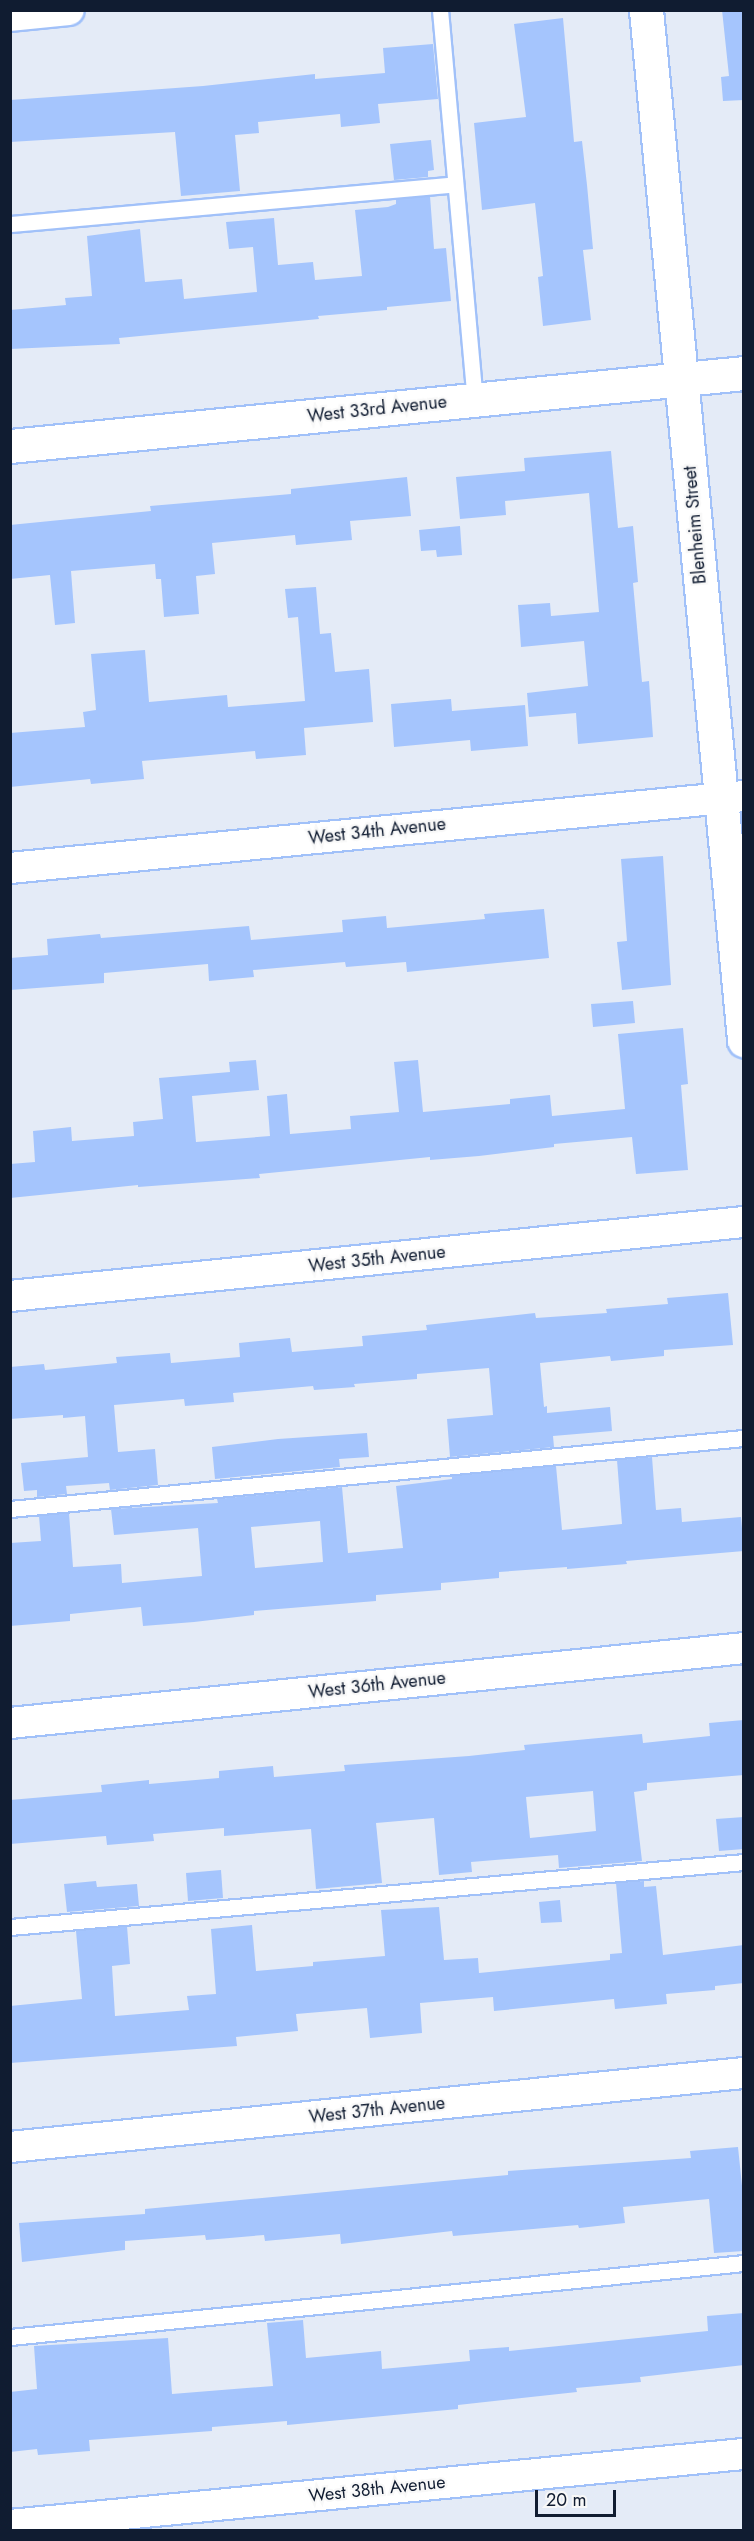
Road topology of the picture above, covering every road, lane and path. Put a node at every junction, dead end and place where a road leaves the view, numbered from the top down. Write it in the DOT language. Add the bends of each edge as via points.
graph roads {
  1 [pos="69,10"];
  2 [pos="440,10"];
  3 [pos="646,10"];
  4 [pos="10,16"];
  5 [pos="454,184"];
  6 [pos="10,224"];
  7 [pos="744,373"];
  8 [pos="682,379"];
  9 [pos="475,400"];
  10 [pos="10,446"];
  11 [pos="731,797"];
  12 [pos="10,868"];
  13 [pos="744,1040"];
  14 [pos="744,1222"];
  15 [pos="10,1296"];
  16 [pos="744,1438"];
  17 [pos="10,1509"];
  18 [pos="744,1648"];
  19 [pos="10,1723"];
  20 [pos="744,1862"];
  21 [pos="10,1927"];
  22 [pos="744,2073"];
  23 [pos="10,2147"];
  24 [pos="744,2263"];
  25 [pos="10,2337"];
  26 [pos="744,2454"];
  27 [pos="10,2525"];
  1 -- 4 [label="street"];
  2 -- 5 [label="lane"];
  3 -- 8 [label="street, Blenheim Street"];
  5 -- 6 [label="lane"];
  5 -- 9 [label="lane"];
  7 -- 8 [label="street, West 33rd Avenue"];
  8 -- 9 [label="street, West 33rd Avenue"];
  8 -- 11 [label="street, Blenheim Street"];
  9 -- 10 [label="street, West 33rd Avenue"];
  11 -- 12 [label="street, West 34th Avenue"];
  11 -- 13 [label="street, Blenheim Street"];
  14 -- 15 [label="street, West 35th Avenue"];
  16 -- 17 [label="lane"];
  18 -- 19 [label="street, West 36th Avenue"];
  20 -- 21 [label="lane"];
  22 -- 23 [label="street, West 37th Avenue"];
  24 -- 25 [label="lane"];
  26 -- 27 [label="street, West 38th Avenue"];
}
